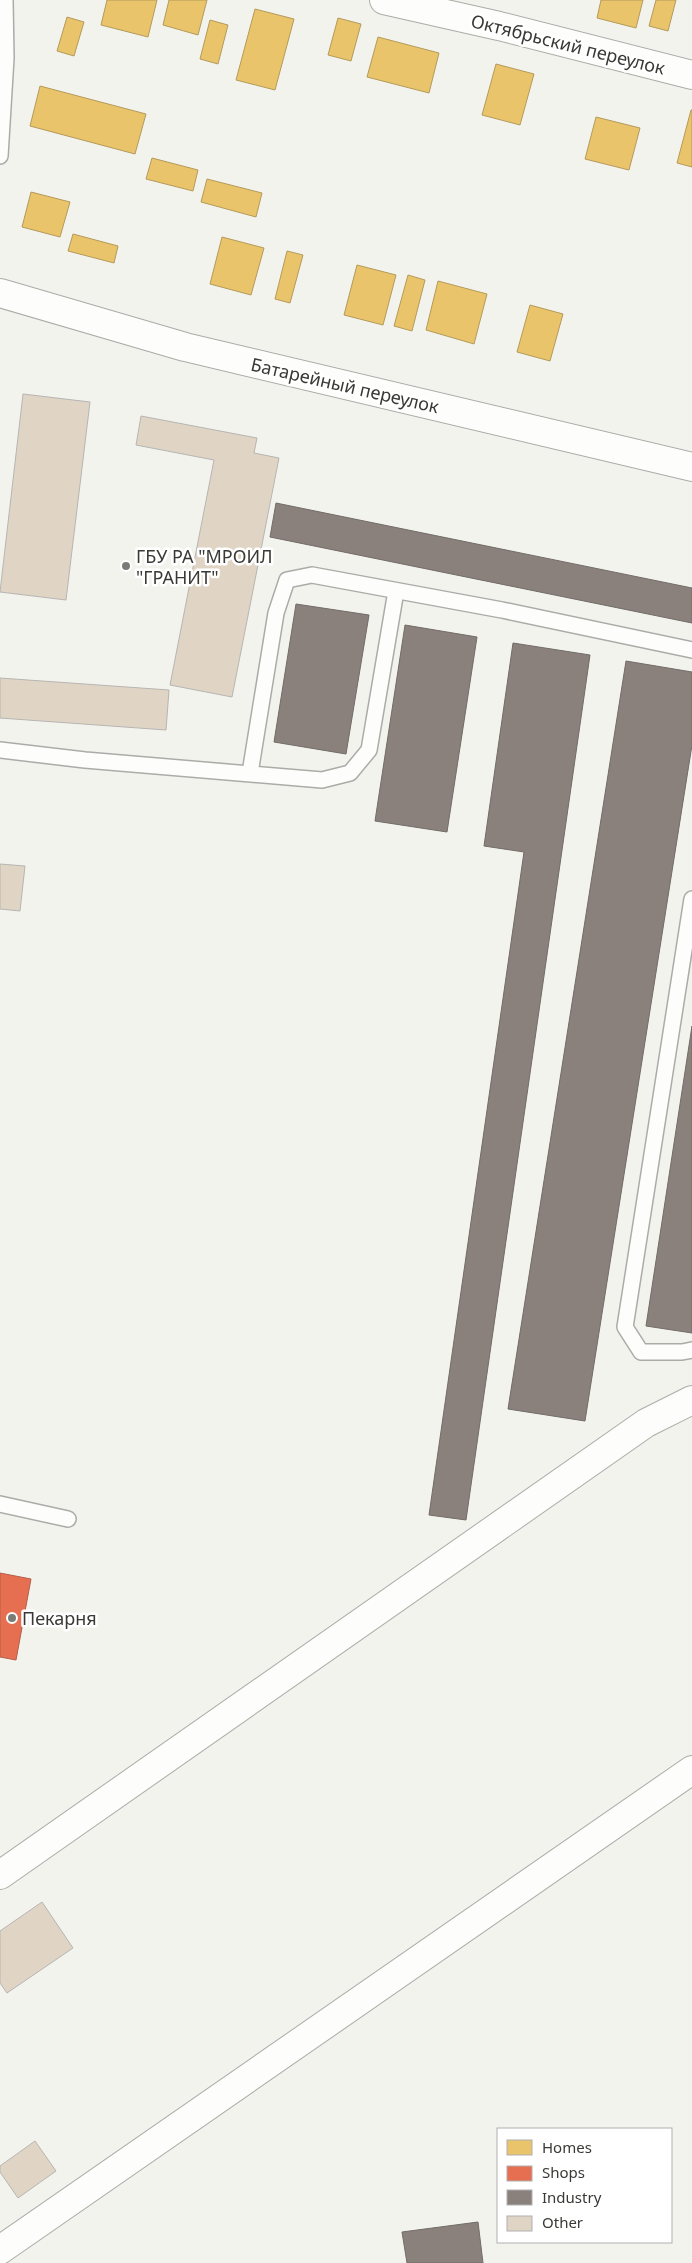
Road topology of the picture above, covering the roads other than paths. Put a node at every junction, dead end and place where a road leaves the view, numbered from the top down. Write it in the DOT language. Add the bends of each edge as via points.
graph roads {
  1 [pos="5,0"];
  2 [pos="384,0"];
  3 [pos="692,75"];
  4 [pos="0,156"];
  5 [pos="0,293"];
  6 [pos="692,468"];
  7 [pos="396,591"];
  8 [pos="692,650"];
  9 [pos="0,750"];
  10 [pos="250,773"];
  11 [pos="692,899"];
  12 [pos="692,1350"];
  13 [pos="692,1400"];
  14 [pos="0,1504"];
  15 [pos="68,1519"];
  16 [pos="692,1770"];
  17 [pos="0,1875"];
  18 [pos="0,2250"];
  1 -- 4 [label="lane" via="6,58"];
  2 -- 3 [label="street, Октябрьский переулок"];
  5 -- 6 [label="street, Батарейный переулок" via="185,347"];
  7 -- 8 [label="lane"];
  7 -- 10 [label="lane" via="369,750 350,773 322,780"];
  7 -- 10 [label="lane" via="312,575 287,580 276,613"];
  9 -- 10 [label="lane"];
  11 -- 12 [label="lane" via="624,1327 642,1352"];
  13 -- 17 [label="street" via="646,1423"];
  14 -- 15 [label="lane"];
  16 -- 18 [label="street"];
}
